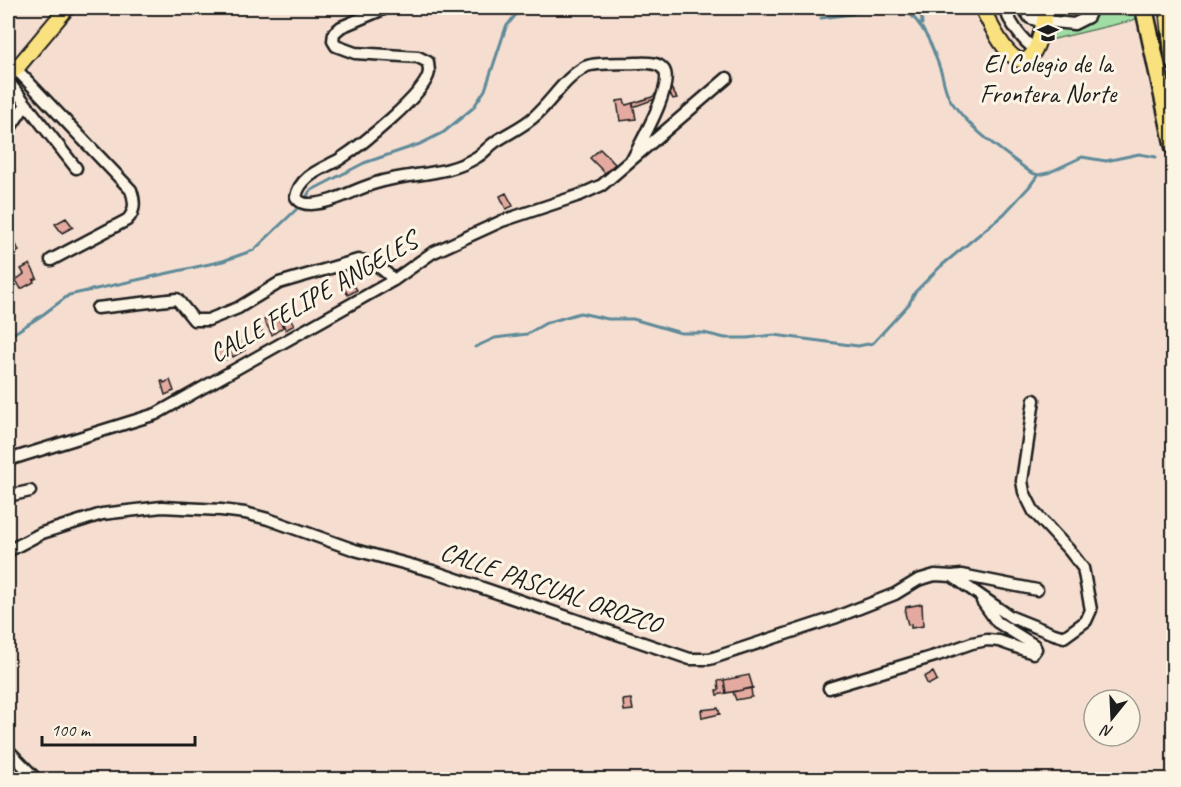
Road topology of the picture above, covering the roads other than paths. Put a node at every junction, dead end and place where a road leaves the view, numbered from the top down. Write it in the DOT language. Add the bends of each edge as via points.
graph roads {
  1 [pos="67,8"];
  2 [pos="386,8"];
  3 [pos="982,8"];
  4 [pos="1004,8"];
  5 [pos="1023,8"];
  6 [pos="1047,8"];
  7 [pos="1092,8"];
  8 [pos="1144,8"];
  9 [pos="1168,8"];
  10 [pos="1043,22"];
  11 [pos="1035,48"];
  12 [pos="1173,62"];
  13 [pos="10,75"];
  14 [pos="727,78"];
  15 [pos="26,104"];
  16 [pos="8,131"];
  17 [pos="1173,147"];
  18 [pos="633,158"];
  19 [pos="76,168"];
  20 [pos="51,260"];
  21 [pos="394,280"];
  22 [pos="97,308"];
  23 [pos="1034,400"];
  24 [pos="8,460"];
  25 [pos="30,491"];
  26 [pos="8,496"];
  27 [pos="8,551"];
  28 [pos="952,576"];
  29 [pos="1037,590"];
  30 [pos="976,594"];
  31 [pos="829,688"];
  32 [pos="8,750"];
  33 [pos="37,780"];
  1 -- 13 [label="main road"];
  2 -- 18 [label="street" via="341,27 333,33 333,41 355,53 418,57 428,62 426,79 379,129 300,184 298,201 313,204 393,178 460,166 479,157 491,144 535,116 587,65 646,62 666,72 663,94"];
  3 -- 11 [label="main road" via="1012,56 1028,58"];
  4 -- 11 [label="street" via="1028,44"];
  5 -- 10 [label="street" via="1030,18"];
  6 -- 10 [label="main road"];
  7 -- 10 [label="street" via="1083,21 1074,24"];
  8 -- 17 [label="highway"];
  9 -- 12 [label="highway"];
  10 -- 11 [label="main road"];
  13 -- 15 [label="street"];
  13 -- 20 [label="street" via="131,190 134,199 127,220"];
  14 -- 18 [label="street, CALLE FELIPE ANGELES"];
  15 -- 16 [label="street"];
  15 -- 19 [label="street"];
  18 -- 21 [label="street, CALLE FELIPE ANGELES" via="602,185 462,239 432,253"];
  21 -- 22 [label="street" via="378,265 358,260 279,283 238,308 208,320 194,320 177,299"];
  21 -- 24 [label="street, CALLE FELIPE ANGELES" via="156,414"];
  23 -- 30 [label="street" via="1022,481 1024,492 1034,512 1083,568 1091,610 1086,621 1064,637 1011,617"];
  25 -- 26 [label="street"];
  27 -- 28 [label="street, CALLE PASCUAL OROZCO" via="42,533 102,514 162,507 245,513 433,571 690,659 710,658 834,618 895,594 918,580"];
  28 -- 29 [label="street, CALLE PASCUAL OROZCO"];
  28 -- 30 [label="street"];
  30 -- 31 [label="street" via="998,622 1036,650 1033,653 987,640"];
  32 -- 33 [label="street"];
}
